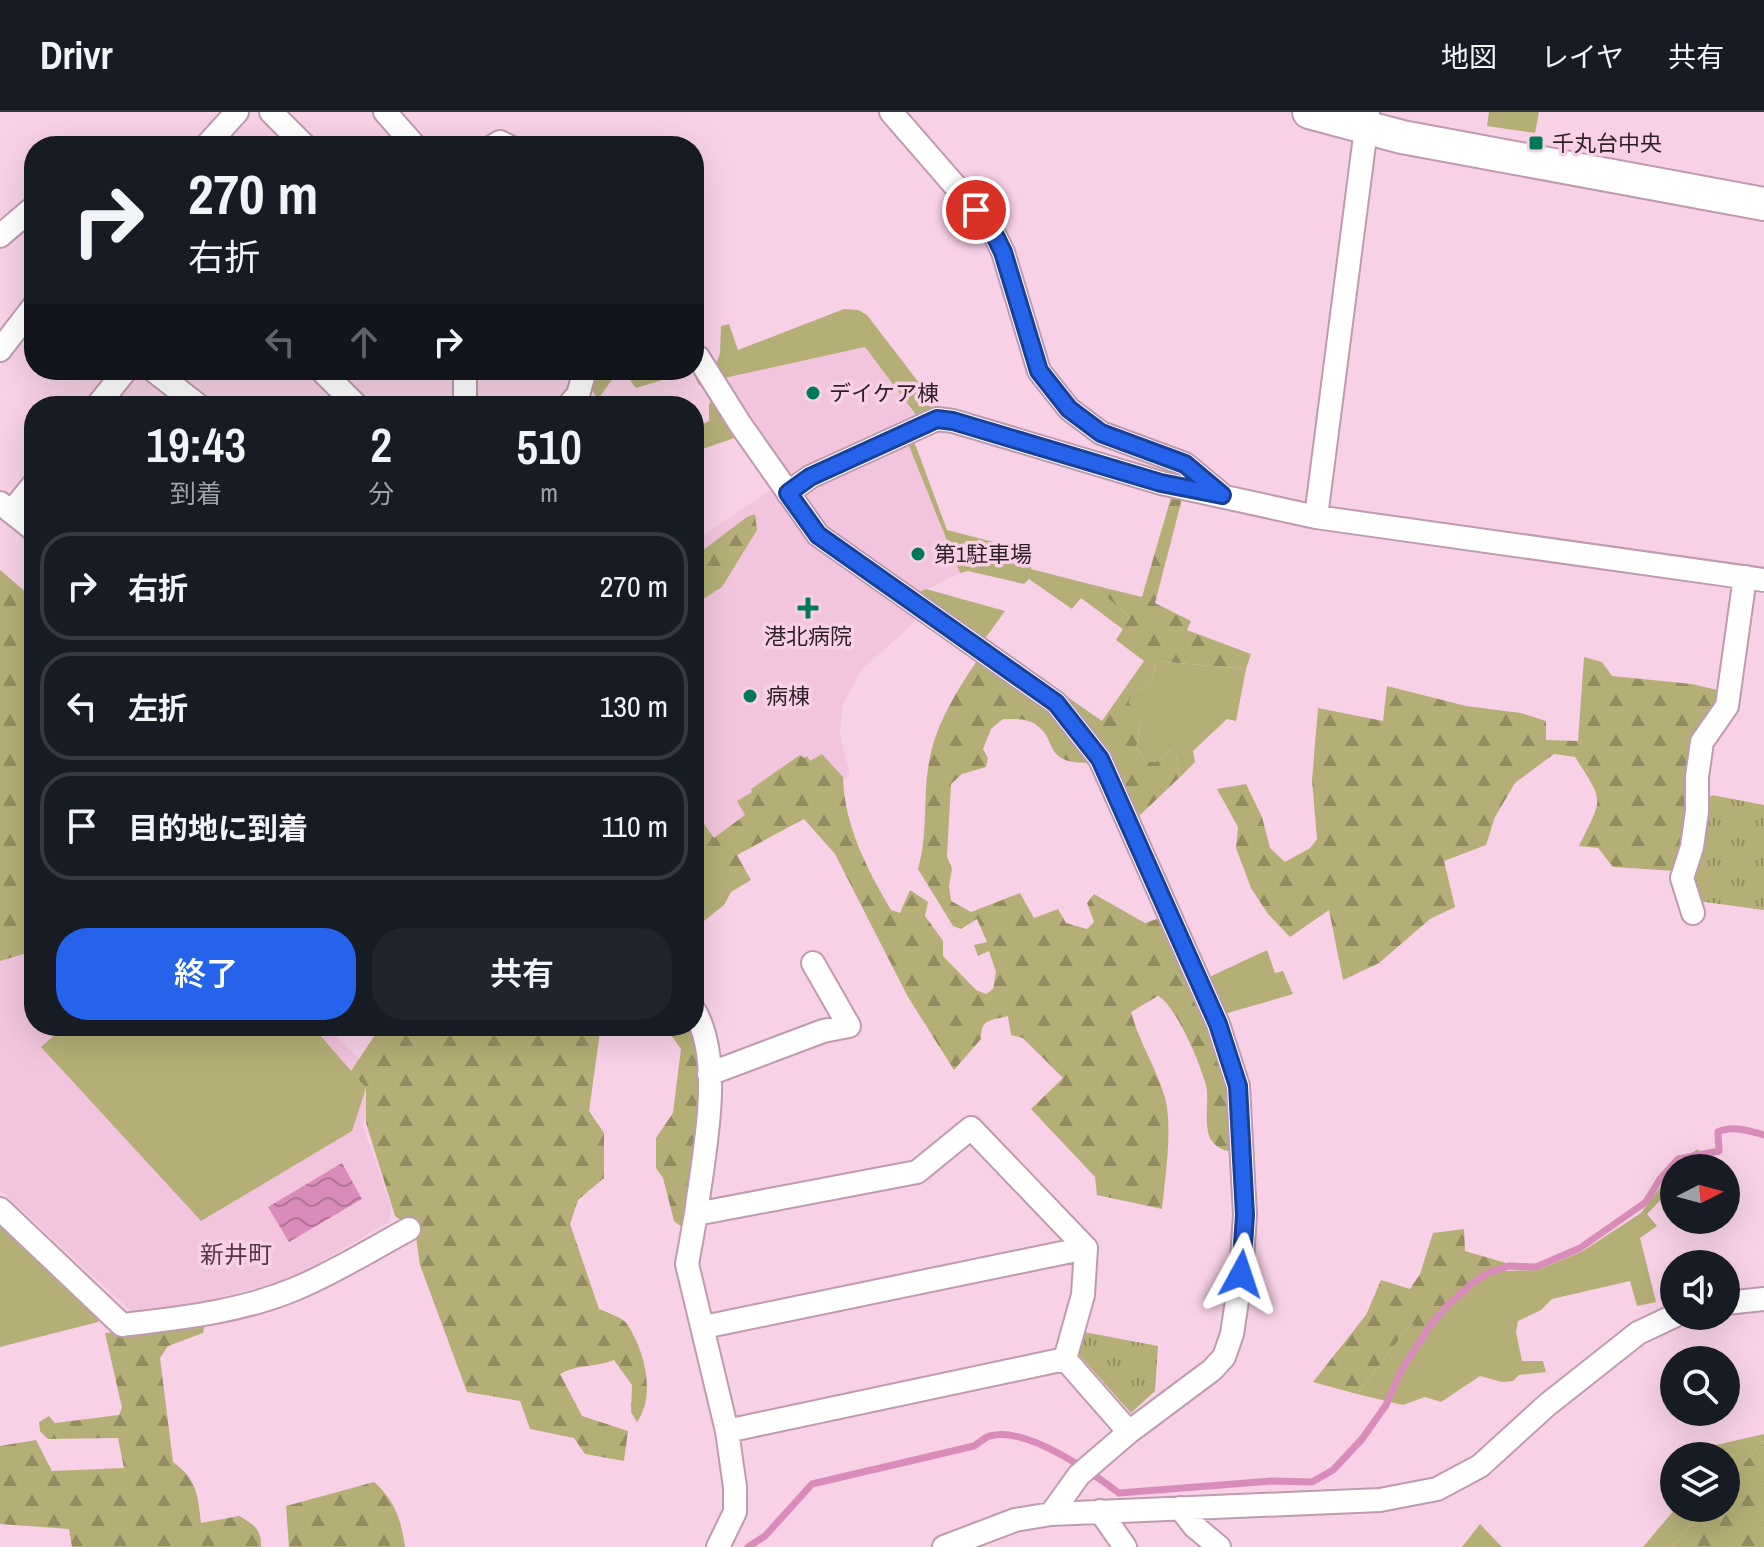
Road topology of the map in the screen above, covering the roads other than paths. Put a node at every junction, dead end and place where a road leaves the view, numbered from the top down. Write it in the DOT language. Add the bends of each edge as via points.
graph roads {
  1 [pos="237,112"];
  2 [pos="271,112"];
  3 [pos="385,112"];
  4 [pos="891,112"];
  5 [pos="1309,112"];
  6 [pos="1367,120"];
  7 [pos="215,136"];
  8 [pos="295,136"];
  9 [pos="406,136"];
  10 [pos="1764,204"];
  11 [pos="24,216"];
  12 [pos="0,236"];
  13 [pos="24,319"];
  14 [pos="0,350"];
  15 [pos="704,367"];
  16 [pos="118,380"];
  17 [pos="166,380"];
  18 [pos="331,380"];
  19 [pos="105,396"];
  20 [pos="186,396"];
  21 [pos="347,396"];
  22 [pos="24,492"];
  23 [pos="788,493"];
  24 [pos="1222,495"];
  25 [pos="6,507"];
  26 [pos="1316,517"];
  27 [pos="24,522"];
  28 [pos="1754,578"];
  29 [pos="1693,913"];
  30 [pos="813,963"];
  31 [pos="703,1036"];
  32 [pos="709,1074"];
  33 [pos="0,1209"];
  34 [pos="696,1214"];
  35 [pos="409,1229"];
  36 [pos="1086,1248"];
  37 [pos="1764,1299"];
  38 [pos="1740,1302"];
  39 [pos="1660,1323"];
  40 [pos="704,1327"];
  41 [pos="1065,1359"];
  42 [pos="727,1431"];
  43 [pos="1129,1432"];
  44 [pos="1180,1508"];
  45 [pos="1100,1511"];
  46 [pos="1051,1514"];
  47 [pos="718,1547"];
  48 [pos="944,1547"];
  49 [pos="1125,1547"];
  50 [pos="1219,1547"];
  1 -- 7 [label="street"];
  2 -- 8 [label="street"];
  3 -- 9 [label="street"];
  4 -- 24 [label="street" via="990,226 1039,371 1069,409 1101,433 1185,464"];
  5 -- 6 [label="street"];
  6 -- 10 [label="street" via="1402,137"];
  6 -- 26 [label="street"];
  11 -- 12 [label="street"];
  13 -- 14 [label="street"];
  15 -- 23 [label="street"];
  16 -- 19 [label="street"];
  17 -- 20 [label="street"];
  18 -- 21 [label="street"];
  22 -- 25 [label="street"];
  23 -- 24 [label="street" via="810,477 937,419 1161,483"];
  23 -- 43 [label="street" via="818,535 1056,703 1100,759 1218,1024 1238,1086 1244,1184 1232,1334 1224,1357 1212,1370"];
  24 -- 26 [label="street"];
  25 -- 27 [label="street"];
  26 -- 28 [label="street"];
  28 -- 29 [label="street" via="1727,706 1702,742 1694,835 1682,878"];
  30 -- 32 [label="street" via="849,1026"];
  31 -- 32 [label="street"];
  32 -- 34 [label="street"];
  33 -- 35 [label="street" via="122,1325 259,1302 297,1288"];
  34 -- 36 [label="street" via="917,1172 971,1128"];
  34 -- 40 [label="street" via="687,1264"];
  36 -- 40 [label="street"];
  36 -- 41 [label="street" via="1083,1295"];
  37 -- 38 [label="street"];
  39 -- 44 [label="street" via="1638,1333 1547,1405 1480,1466 1437,1489 1380,1500"];
  40 -- 42 [label="street"];
  41 -- 42 [label="street"];
  41 -- 43 [label="street"];
  42 -- 47 [label="street" via="735,1512"];
  43 -- 46 [label="street" via="1079,1475"];
  44 -- 45 [label="street"];
  44 -- 50 [label="street"];
  45 -- 46 [label="street"];
  45 -- 49 [label="street"];
  46 -- 48 [label="street" via="1015,1520"];
}
